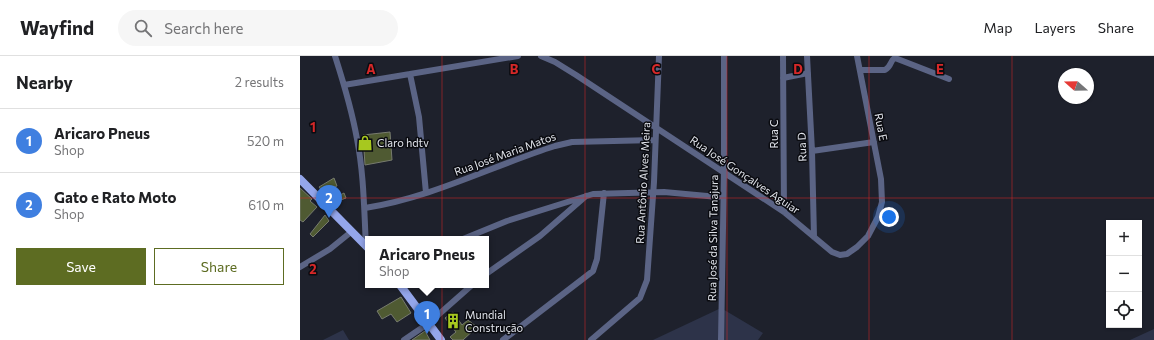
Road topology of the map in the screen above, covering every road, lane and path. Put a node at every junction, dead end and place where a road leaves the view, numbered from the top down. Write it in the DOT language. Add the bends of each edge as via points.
graph roads {
  1 [pos="335,56"];
  2 [pos="518,56"];
  3 [pos="541,56"];
  4 [pos="659,56"];
  5 [pos="724,56"];
  6 [pos="783,56"];
  7 [pos="807,56"];
  8 [pos="858,56"];
  9 [pos="860,70"];
  10 [pos="808,73"];
  11 [pos="410,74"];
  12 [pos="783,78"];
  13 [pos="949,79"];
  14 [pos="344,85"];
  15 [pos="656,127"];
  16 [pos="655,140"];
  17 [pos="874,142"];
  18 [pos="812,151"];
  19 [pos="724,173"];
  20 [pos="300,179"];
  21 [pos="653,192"];
  22 [pos="604,193"];
  23 [pos="723,193"];
  24 [pos="426,194"];
  25 [pos="587,195"];
  26 [pos="882,202"];
  27 [pos="365,208"];
  28 [pos="784,212"];
  29 [pos="352,232"];
  30 [pos="366,236"];
  31 [pos="470,236"];
  32 [pos="814,237"];
  33 [pos="365,245"];
  34 [pos="300,268"];
  35 [pos="489,272"];
  36 [pos="402,288"];
  37 [pos="469,288"];
  38 [pos="429,323"];
  39 [pos="404,340"];
  40 [pos="441,340"];
  41 [pos="504,340"];
  42 [pos="591,340"];
  43 [pos="721,340"];
  1 -- 14 [label="street"];
  2 -- 11 [label="street"];
  3 -- 15 [label="street, Rua José Gonçalves Aguiar" via="555,62"];
  4 -- 15 [label="street, Rua Antônio Alves Meira"];
  5 -- 19 [label="street, Rua José da Silva Tanajura"];
  6 -- 12 [label="street, Rua C"];
  7 -- 10 [label="street, Rua D"];
  8 -- 9 [label="street, Rua E"];
  9 -- 13 [label="street" via="885,70 894,58 899,58"];
  9 -- 17 [label="street, Rua E"];
  10 -- 12 [label="street"];
  10 -- 18 [label="street, Rua D"];
  11 -- 14 [label="street"];
  11 -- 24 [label="street" via="420,125"];
  12 -- 28 [label="street, Rua C"];
  14 -- 27 [label="street" via="358,141"];
  15 -- 16 [label="street, Rua Antônio Alves Meira"];
  15 -- 19 [label="street, Rua José Gonçalves Aguiar"];
  16 -- 21 [label="street, Rua Antônio Alves Meira"];
  16 -- 24 [label="street, Rua José Maria Matos" via="572,142 555,146"];
  17 -- 18 [label="street"];
  17 -- 26 [label="street, Rua E" via="881,179"];
  18 -- 32 [label="street, Rua D"];
  19 -- 23 [label="street, Rua José da Silva Tanajura"];
  19 -- 28 [label="street, Rua José Gonçalves Aguiar"];
  20 -- 29 [label="main road"];
  21 -- 22 [label="street"];
  21 -- 23 [label="street" via="718,197"];
  21 -- 42 [label="street, Rua Antônio Alves Meira" via="647,280 640,298"];
  22 -- 25 [label="street"];
  22 -- 41 [label="street" via="597,259 593,271"];
  23 -- 43 [label="street, Rua José da Silva Tanajura"];
  24 -- 27 [label="street, Rua José Maria Matos" via="392,204"];
  25 -- 31 [label="street"];
  25 -- 35 [label="street" via="540,236"];
  26 -- 32 [label="street, Rua José Gonçalves Aguiar" via="878,217 868,236 847,254 832,252"];
  27 -- 30 [label="street"];
  28 -- 32 [label="street, Rua José Gonçalves Aguiar"];
  29 -- 33 [label="main road"];
  29 -- 34 [label="street"];
  36 -- 38 [label="main road"];
  37 -- 38 [label="street"];
  38 -- 39 [label="street"];
  38 -- 40 [label="main road"];
}
